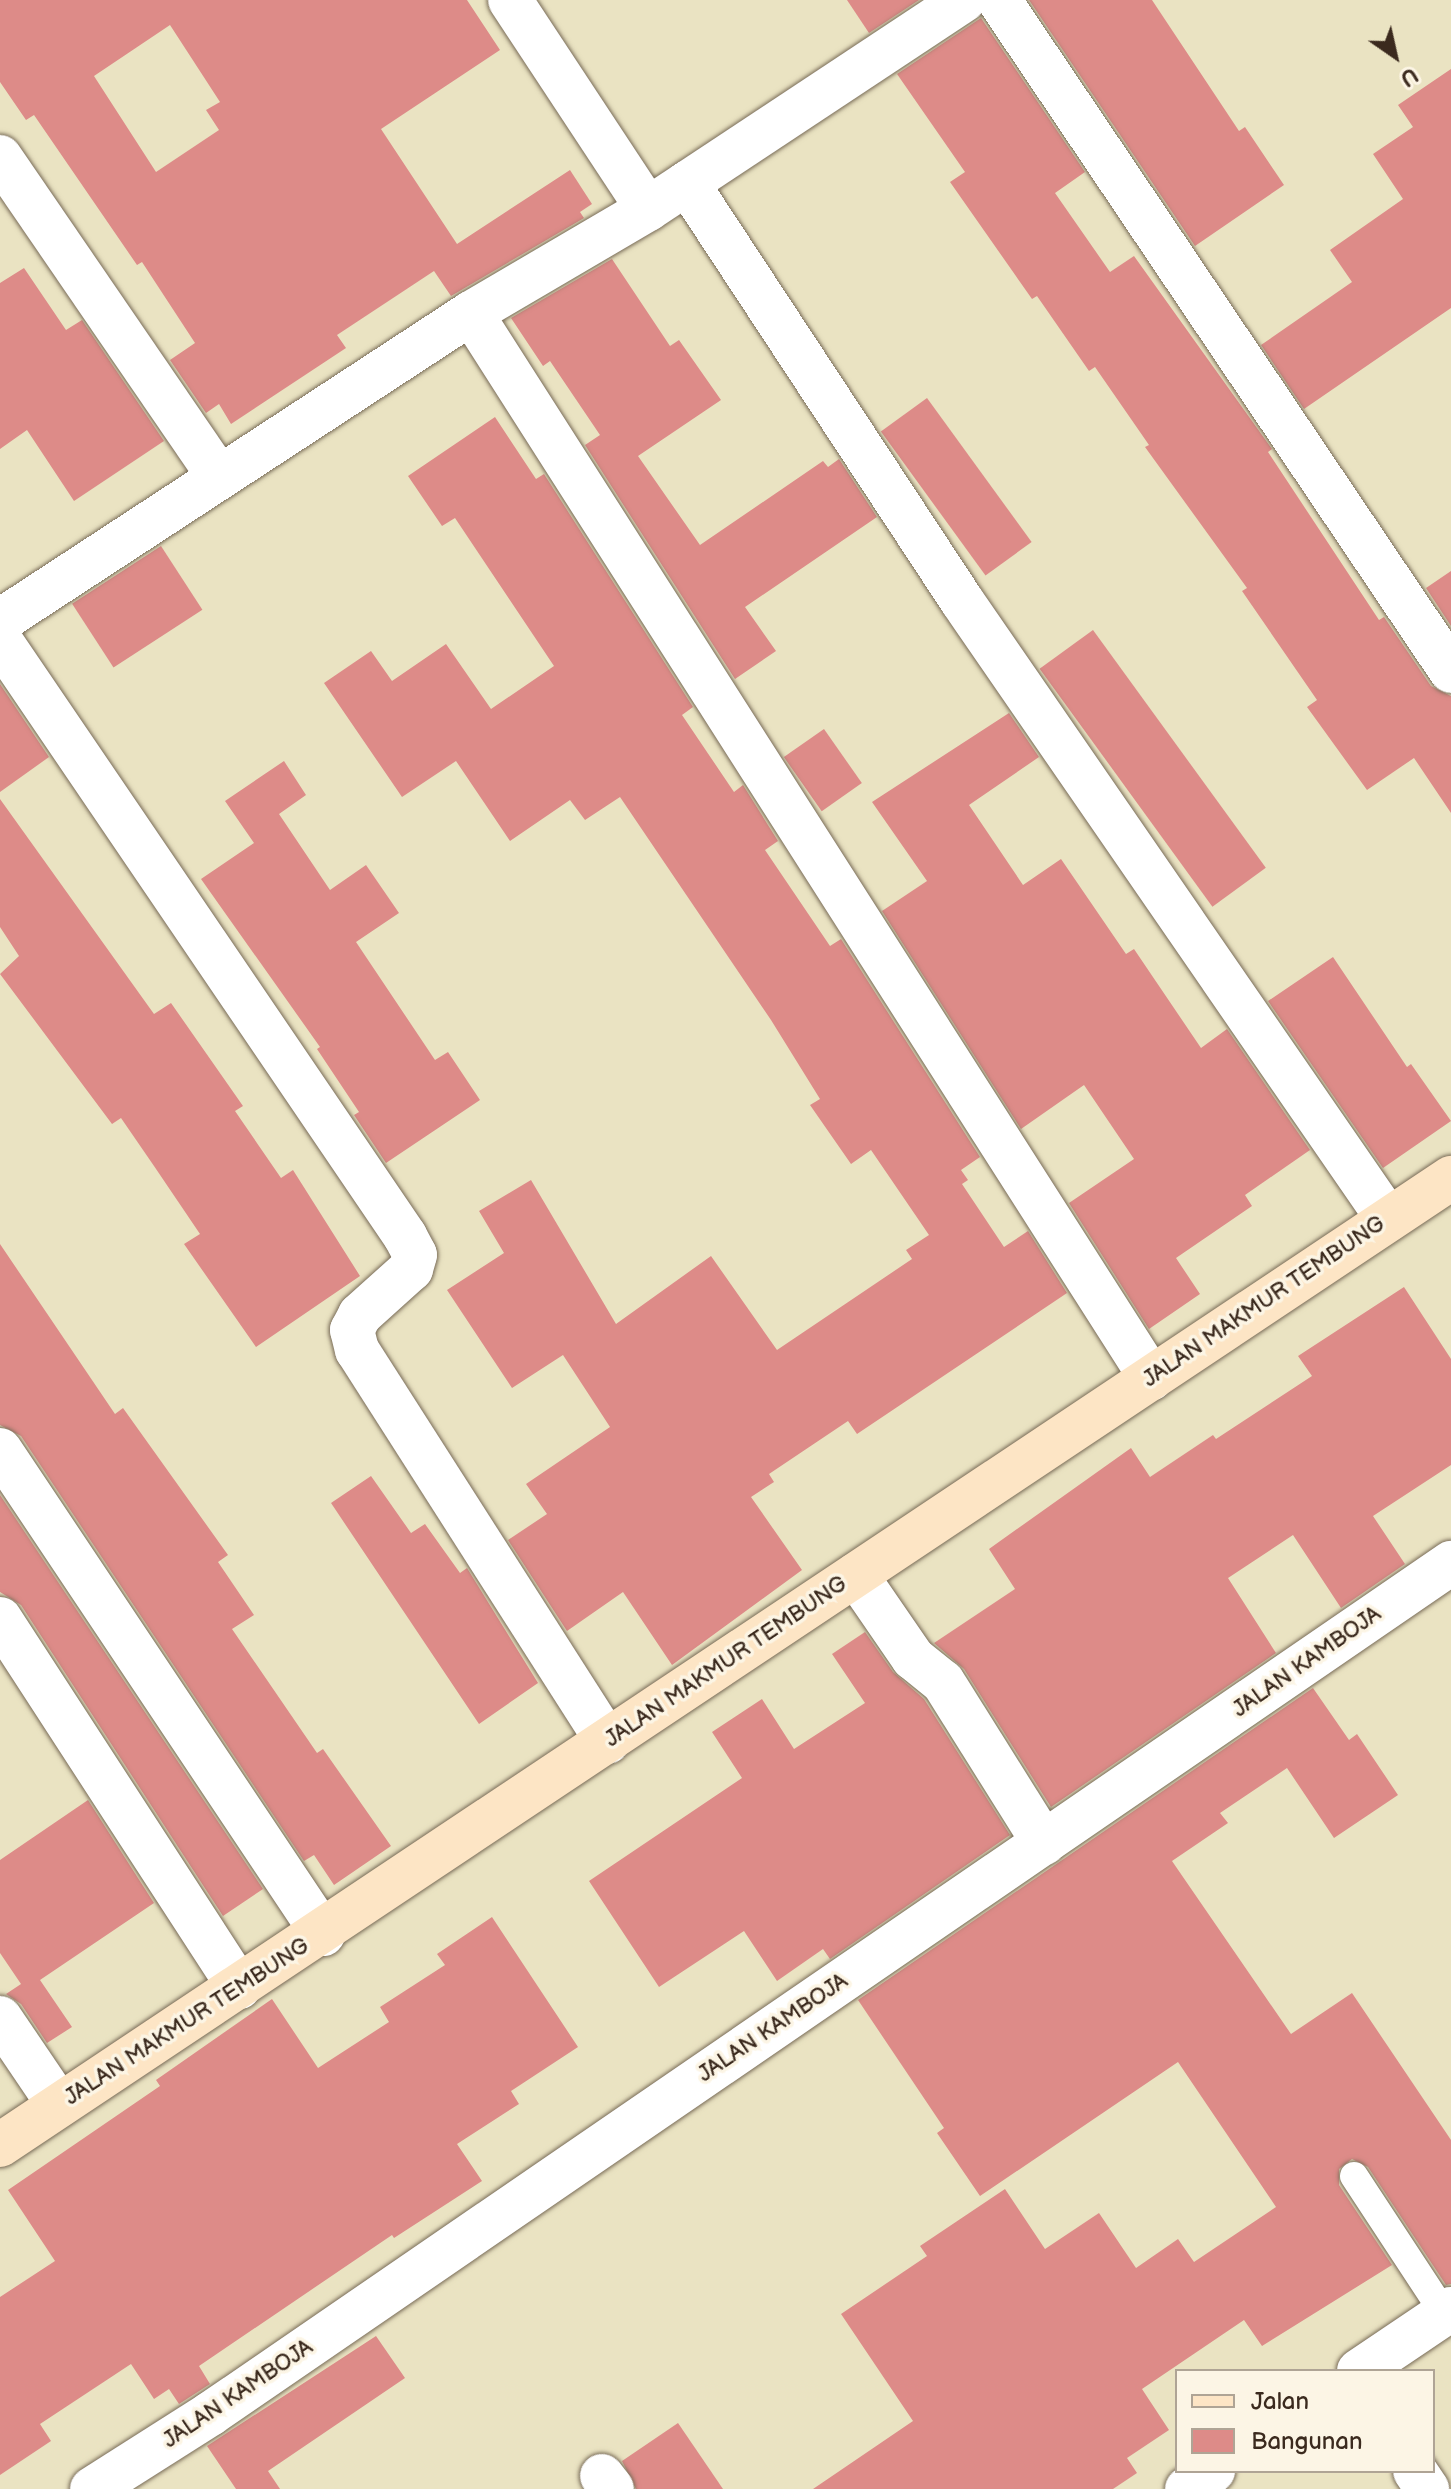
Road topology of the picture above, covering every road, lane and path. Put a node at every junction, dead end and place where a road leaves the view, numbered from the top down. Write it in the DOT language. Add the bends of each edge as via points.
graph roads {
  1 [pos="510,0"];
  2 [pos="964,0"];
  3 [pos="999,0"];
  4 [pos="0,157"];
  5 [pos="687,183"];
  6 [pos="648,209"];
  7 [pos="471,313"];
  8 [pos="218,475"];
  9 [pos="0,621"];
  10 [pos="0,640"];
  11 [pos="1451,671"];
  12 [pos="1451,1178"];
  13 [pos="1388,1219"];
  14 [pos="1151,1378"];
  15 [pos="0,1450"];
  16 [pos="1451,1563"];
  17 [pos="856,1575"];
  18 [pos="0,1619"];
  19 [pos="608,1742"];
  20 [pos="1044,1843"];
  21 [pos="323,1934"];
  22 [pos="239,1987"];
  23 [pos="0,2018"];
  24 [pos="59,2105"];
  25 [pos="0,2145"];
  26 [pos="1354,2176"];
  27 [pos="1448,2311"];
  28 [pos="1362,2369"];
  29 [pos="1210,2473"];
  30 [pos="92,2489"];
  31 [pos="1187,2489"];
  1 -- 6 [label="street"];
  2 -- 5 [label="street"];
  3 -- 11 [label="street"];
  4 -- 8 [label="street"];
  5 -- 6 [label="street"];
  5 -- 13 [label="street" via="962,601"];
  6 -- 7 [label="street"];
  7 -- 8 [label="street"];
  7 -- 14 [label="street"];
  8 -- 9 [label="street"];
  10 -- 19 [label="street" via="405,1236 415,1255 411,1269 360,1315 352,1330 357,1350"];
  12 -- 13 [label="street, JALAN MAKMUR TEMBUNG"];
  13 -- 14 [label="street, JALAN MAKMUR TEMBUNG"];
  14 -- 17 [label="street, JALAN MAKMUR TEMBUNG"];
  15 -- 21 [label="street"];
  16 -- 20 [label="street, JALAN KAMBOJA"];
  17 -- 19 [label="street, JALAN MAKMUR TEMBUNG"];
  17 -- 20 [label="street" via="913,1658 943,1682"];
  18 -- 22 [label="street"];
  19 -- 21 [label="street, JALAN MAKMUR TEMBUNG"];
  20 -- 30 [label="street, JALAN KAMBOJA" via="210,2414"];
  21 -- 22 [label="street, JALAN MAKMUR TEMBUNG"];
  22 -- 24 [label="street, JALAN MAKMUR TEMBUNG"];
  23 -- 24 [label="street"];
  24 -- 25 [label="street, JALAN MAKMUR TEMBUNG"];
  26 -- 27 [label="lane"];
  27 -- 28 [label="street"];
  29 -- 31 [label="street"];
}
